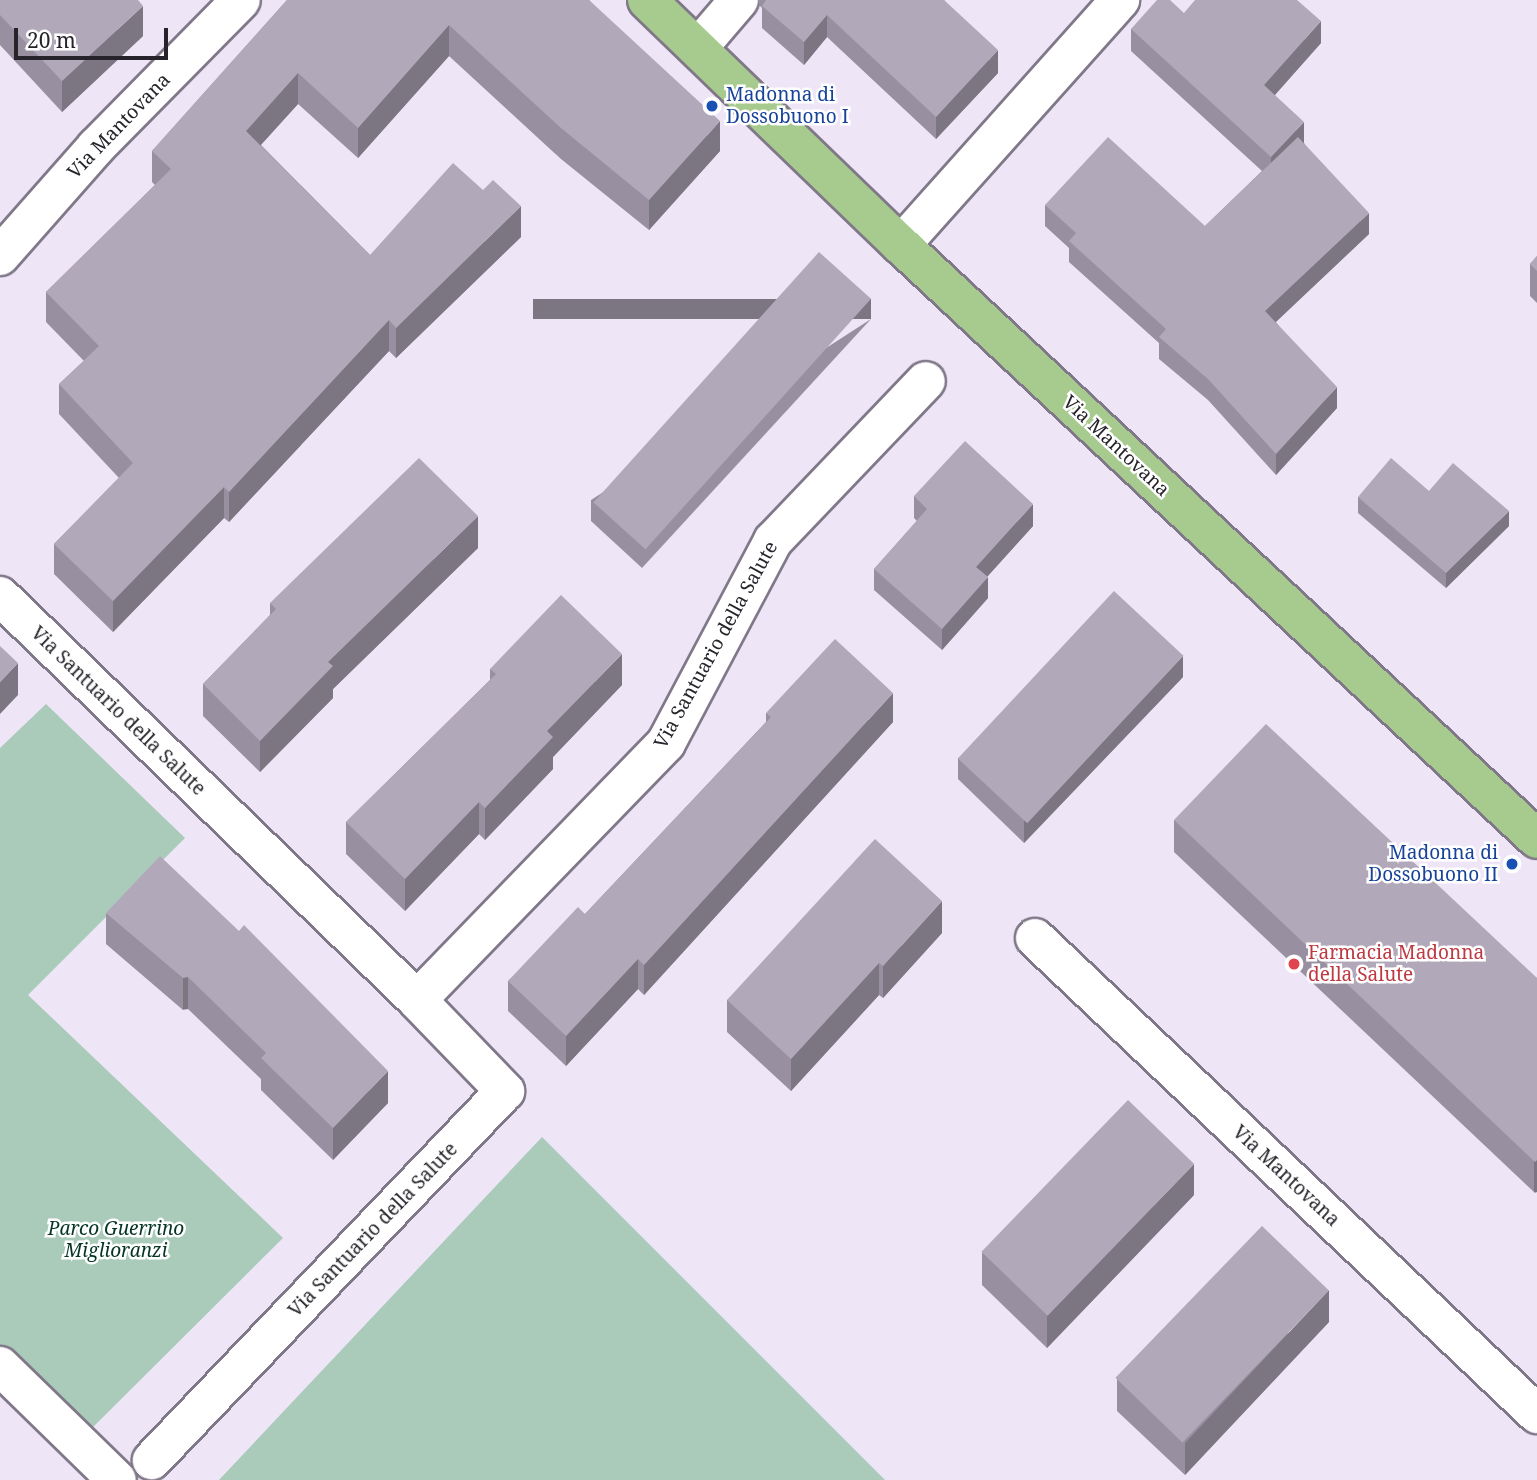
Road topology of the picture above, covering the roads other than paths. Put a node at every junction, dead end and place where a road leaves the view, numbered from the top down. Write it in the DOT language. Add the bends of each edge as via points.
graph roads {
  1 [pos="241,0"];
  2 [pos="647,0"];
  3 [pos="739,0"];
  4 [pos="1120,0"];
  5 [pos="698,48"];
  6 [pos="901,245"];
  7 [pos="0,256"];
  8 [pos="926,381"];
  9 [pos="0,596"];
  10 [pos="1537,839"];
  11 [pos="1035,938"];
  12 [pos="417,1000"];
  13 [pos="0,1366"];
  14 [pos="1537,1414"];
  15 [pos="152,1460"];
  16 [pos="117,1480"];
  1 -- 7 [label="street, Via Mantovana" via="96,147"];
  2 -- 5 [label="main road, Via Mantovana"];
  3 -- 5 [label="street"];
  4 -- 6 [label="street"];
  5 -- 6 [label="main road, Via Mantovana"];
  6 -- 10 [label="main road, Via Mantovana"];
  8 -- 12 [label="street, Via Santuario della Salute" via="773,541 666,743"];
  9 -- 12 [label="street, Via Santuario della Salute"];
  11 -- 14 [label="street, Via Mantovana"];
  12 -- 15 [label="street, Via Santuario della Salute" via="505,1091"];
  13 -- 16 [label="street"];
}
